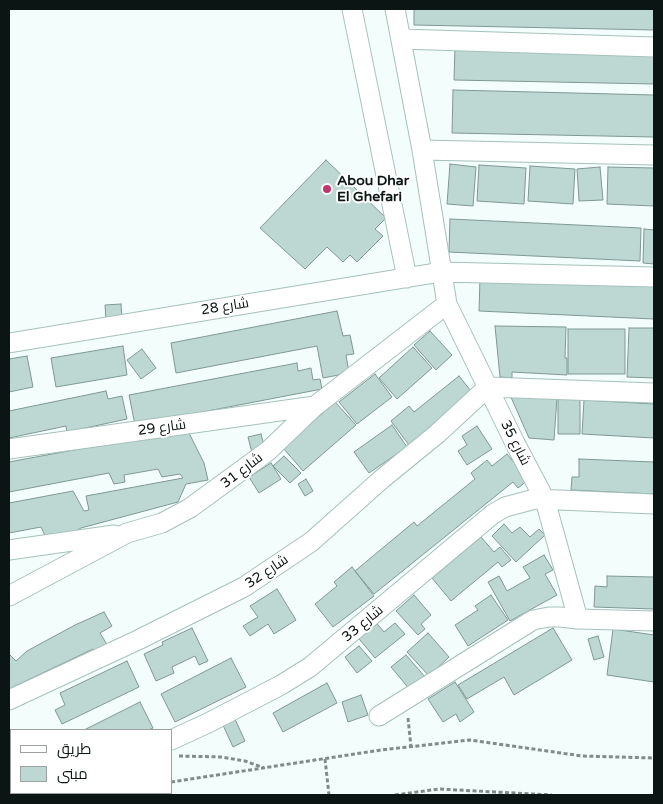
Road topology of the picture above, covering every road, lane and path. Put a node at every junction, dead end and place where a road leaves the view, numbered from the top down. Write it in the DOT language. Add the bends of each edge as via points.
graph roads {
  1 [pos="352,9"];
  2 [pos="395,9"];
  3 [pos="401,39"];
  4 [pos="654,47"];
  5 [pos="422,150"];
  6 [pos="654,155"];
  7 [pos="442,272"];
  8 [pos="654,277"];
  9 [pos="407,278"];
  10 [pos="447,304"];
  11 [pos="9,342"];
  12 [pos="488,387"];
  13 [pos="654,393"];
  14 [pos="315,406"];
  15 [pos="9,450"];
  16 [pos="545,500"];
  17 [pos="654,504"];
  18 [pos="127,533"];
  19 [pos="9,550"];
  20 [pos="9,596"];
  21 [pos="578,619"];
  22 [pos="654,621"];
  23 [pos="9,700"];
  24 [pos="406,700"];
  25 [pos="379,716"];
  26 [pos="172,740"];
  27 [pos="411,747"];
  28 [pos="172,756"];
  29 [pos="325,758"];
  30 [pos="654,758"];
  31 [pos="265,768"];
  32 [pos="172,782"];
  33 [pos="329,795"];
  34 [pos="395,795"];
  35 [pos="552,795"];
  1 -- 9 [label="street"];
  2 -- 3 [label="street, شارع 35"];
  3 -- 4 [label="street"];
  3 -- 5 [label="street, شارع 35"];
  5 -- 6 [label="street"];
  5 -- 7 [label="street, شارع 35"];
  7 -- 8 [label="street, شارع 28"];
  7 -- 9 [label="street, شارع 28"];
  7 -- 10 [label="street, شارع 35"];
  9 -- 11 [label="street, شارع 28"];
  10 -- 12 [label="street, شارع 35"];
  10 -- 14 [label="street, شارع 31"];
  12 -- 13 [label="street"];
  12 -- 16 [label="street, شارع 35"];
  12 -- 23 [label="street, شارع 32" via="311,542 244,587"];
  14 -- 15 [label="street, شارع 29"];
  14 -- 18 [label="street, شارع 31" via="268,451 190,508 162,523"];
  16 -- 17 [label="street, شارع 33"];
  16 -- 21 [label="street, شارع 35"];
  16 -- 26 [label="street, شارع 33" via="520,502 493,514 310,667 208,724"];
  18 -- 19 [label="street"];
  18 -- 20 [label="street, شارع 31"];
  21 -- 22 [label="street"];
  21 -- 24 [label="street" via="549,616 533,620"];
  24 -- 25 [label="street"];
  24 -- 27 [label="path"];
  27 -- 29 [label="path"];
  27 -- 30 [label="path" via="470,740 582,756"];
  28 -- 31 [label="path" via="220,757"];
  29 -- 31 [label="path"];
  29 -- 33 [label="path"];
  31 -- 32 [label="path"];
  34 -- 35 [label="path" via="439,789"];
}
